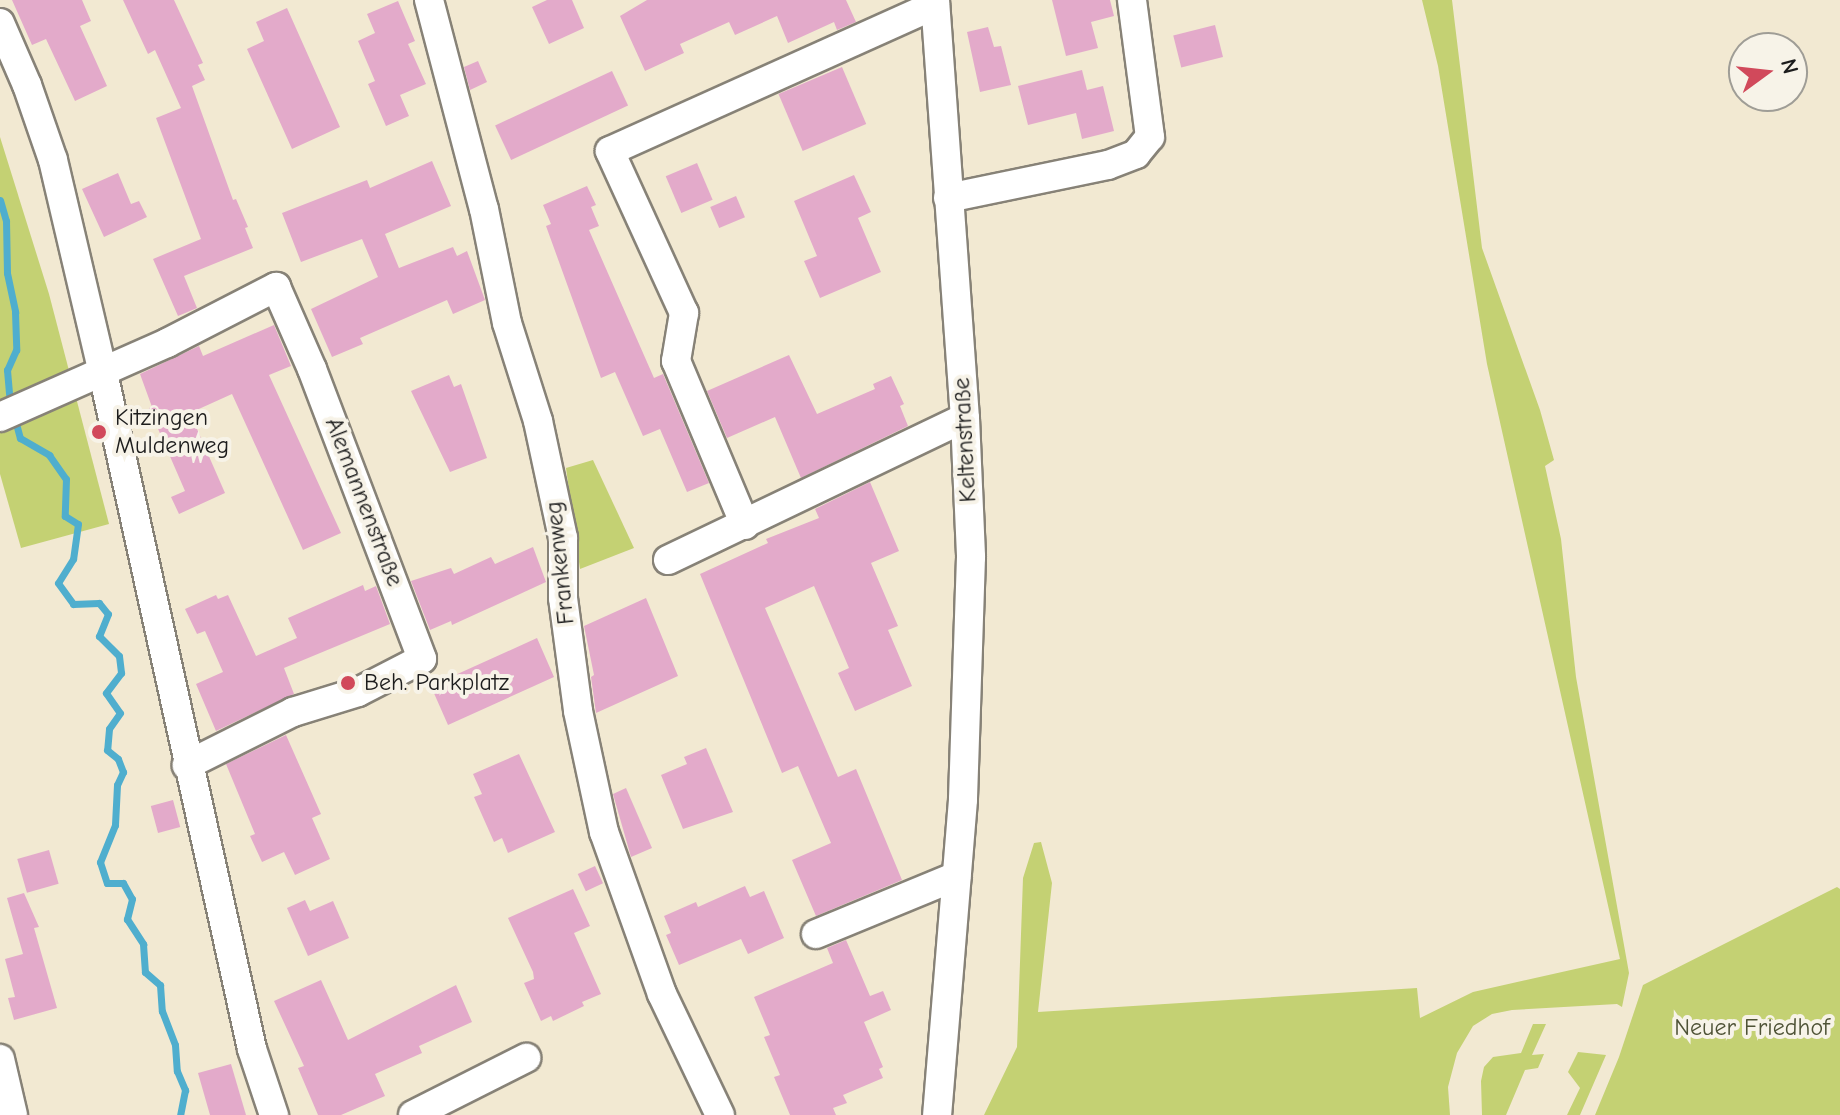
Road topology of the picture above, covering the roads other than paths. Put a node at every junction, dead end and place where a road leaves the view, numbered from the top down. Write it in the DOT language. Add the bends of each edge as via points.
graph roads {
  1 [pos="429,0"];
  2 [pos="1132,0"];
  3 [pos="935,2"];
  4 [pos="0,23"];
  5 [pos="948,198"];
  6 [pos="103,373"];
  7 [pos="9,413"];
  8 [pos="965,418"];
  9 [pos="745,525"];
  10 [pos="668,560"];
  11 [pos="187,765"];
  12 [pos="957,876"];
  13 [pos="816,934"];
  14 [pos="526,1058"];
  15 [pos="0,1059"];
  16 [pos="13,1115"];
  17 [pos="274,1115"];
  18 [pos="413,1115"];
  19 [pos="720,1115"];
  20 [pos="937,1115"];
  1 -- 19 [label="street, Frankenweg" via="484,209 507,323 538,421 563,538 563,598 578,711 604,832 662,994"];
  2 -- 5 [label="street" via="1150,137 1136,154 1108,165"];
  3 -- 5 [label="street, Keltenstraße"];
  3 -- 9 [label="street, Keltenstraße" via="610,151 684,313 676,361"];
  4 -- 6 [label="street" via="53,160"];
  5 -- 8 [label="street, Keltenstraße"];
  6 -- 7 [label="street"];
  6 -- 11 [label="street"];
  6 -- 11 [label="street, Alemannenstraße" via="276,287 318,383 422,659 358,692 293,712"];
  8 -- 9 [label="street"];
  8 -- 12 [label="street, Keltenstraße" via="969,675"];
  9 -- 10 [label="street"];
  11 -- 17 [label="street" via="252,1049"];
  12 -- 13 [label="street"];
  12 -- 20 [label="street, Keltenstraße"];
  14 -- 18 [label="street"];
  15 -- 16 [label="street"];
}
